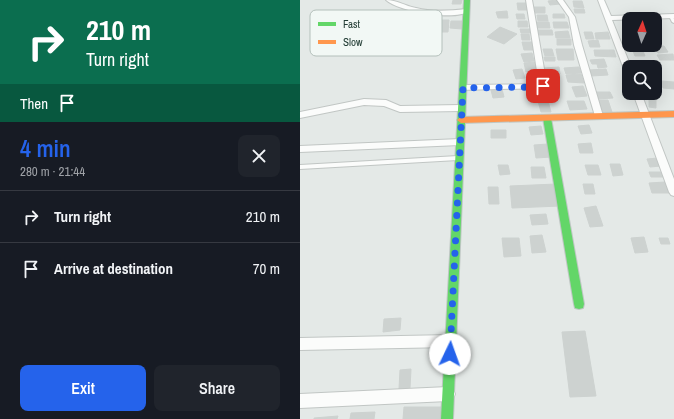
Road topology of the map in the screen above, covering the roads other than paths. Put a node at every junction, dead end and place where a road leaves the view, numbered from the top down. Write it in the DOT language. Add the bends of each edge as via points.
graph roads {
  1 [pos="389,0"];
  2 [pos="467,0"];
  3 [pos="530,0"];
  4 [pos="560,0"];
  5 [pos="601,0"];
  6 [pos="417,10"];
  7 [pos="466,12"];
  8 [pos="442,14"];
  9 [pos="608,18"];
  10 [pos="673,18"];
  11 [pos="624,60"];
  12 [pos="463,88"];
  13 [pos="641,100"];
  14 [pos="461,108"];
  15 [pos="300,114"];
  16 [pos="674,114"];
  17 [pos="646,115"];
  18 [pos="599,116"];
  19 [pos="547,118"];
  20 [pos="461,120"];
  21 [pos="460,142"];
  22 [pos="300,149"];
  23 [pos="459,158"];
  24 [pos="300,167"];
  25 [pos="674,192"];
  26 [pos="579,304"];
  27 [pos="451,341"];
  28 [pos="300,344"];
  29 [pos="448,394"];
  30 [pos="300,401"];
  31 [pos="447,419"];
  1 -- 6 [label="street" via="401,7"];
  2 -- 7 [label="main road"];
  3 -- 12 [label="street" via="543,86"];
  4 -- 18 [label="street" via="572,17"];
  5 -- 9 [label="street"];
  7 -- 8 [label="street"];
  7 -- 12 [label="main road"];
  9 -- 10 [label="street"];
  9 -- 11 [label="street"];
  12 -- 14 [label="main road"];
  13 -- 17 [label="street"];
  14 -- 15 [label="street" via="400,109 385,103 365,102"];
  14 -- 20 [label="main road"];
  16 -- 17 [label="main road"];
  17 -- 18 [label="main road"];
  17 -- 25 [label="street"];
  18 -- 19 [label="main road"];
  19 -- 20 [label="main road"];
  19 -- 26 [label="main road"];
  20 -- 21 [label="main road"];
  21 -- 22 [label="street"];
  21 -- 23 [label="main road"];
  23 -- 24 [label="lane"];
  23 -- 27 [label="main road"];
  27 -- 28 [label="street"];
  27 -- 29 [label="main road"];
  29 -- 30 [label="street"];
  29 -- 31 [label="main road"];
}
